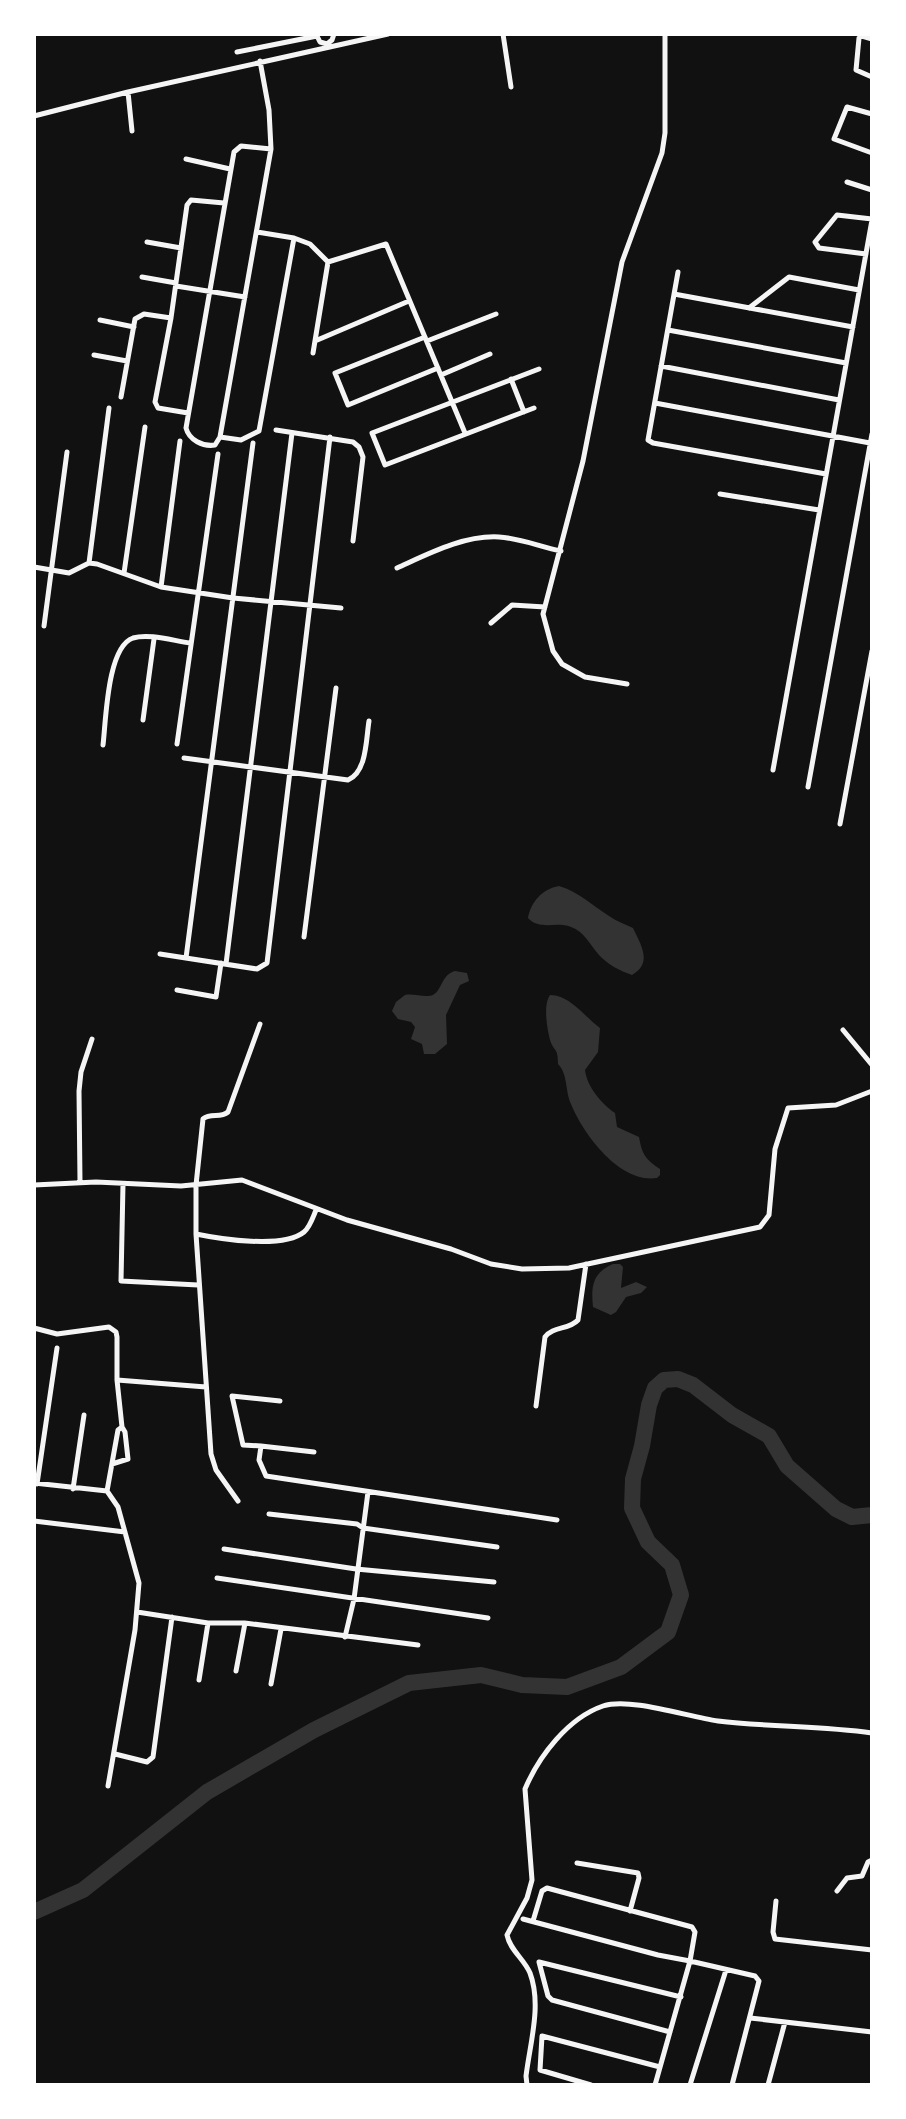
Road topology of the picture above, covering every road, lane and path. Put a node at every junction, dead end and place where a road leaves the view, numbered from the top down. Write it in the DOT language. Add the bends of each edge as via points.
graph roads {
  1 [pos="388,34"];
  2 [pos="503,34"];
  3 [pos="665,34"];
  4 [pos="334,36"];
  5 [pos="317,37"];
  6 [pos="872,39"];
  7 [pos="340,46"];
  8 [pos="317,51"];
  9 [pos="237,52"];
  10 [pos="260,61"];
  11 [pos="872,77"];
  12 [pos="511,87"];
  13 [pos="128,92"];
  14 [pos="872,114"];
  15 [pos="34,116"];
  16 [pos="132,131"];
  17 [pos="271,149"];
  18 [pos="872,153"];
  19 [pos="186,159"];
  20 [pos="230,169"];
  21 [pos="847,182"];
  22 [pos="872,190"];
  23 [pos="224,203"];
  24 [pos="872,219"];
  25 [pos="257,232"];
  26 [pos="294,238"];
  27 [pos="147,242"];
  28 [pos="181,249"];
  29 [pos="866,254"];
  30 [pos="328,262"];
  31 [pos="678,272"];
  32 [pos="142,277"];
  33 [pos="176,284"];
  34 [pos="859,290"];
  35 [pos="209,291"];
  36 [pos="674,294"];
  37 [pos="245,297"];
  38 [pos="410,300"];
  39 [pos="749,308"];
  40 [pos="496,314"];
  41 [pos="171,318"];
  42 [pos="100,320"];
  43 [pos="134,327"];
  44 [pos="853,327"];
  45 [pos="668,330"];
  46 [pos="426,339"];
  47 [pos="315,341"];
  48 [pos="313,353"];
  49 [pos="490,354"];
  50 [pos="94,355"];
  51 [pos="127,361"];
  52 [pos="846,363"];
  53 [pos="661,366"];
  54 [pos="539,369"];
  55 [pos="440,372"];
  56 [pos="511,379"];
  57 [pos="121,397"];
  58 [pos="839,400"];
  59 [pos="452,401"];
  60 [pos="655,403"];
  61 [pos="109,408"];
  62 [pos="534,408"];
  63 [pos="524,412"];
  64 [pos="188,413"];
  65 [pos="145,427"];
  66 [pos="276,430"];
  67 [pos="292,433"];
  68 [pos="465,433"];
  69 [pos="872,434"];
  70 [pos="833,436"];
  71 [pos="220,437"];
  72 [pos="330,437"];
  73 [pos="180,441"];
  74 [pos="253,443"];
  75 [pos="870,443"];
  76 [pos="67,452"];
  77 [pos="218,454"];
  78 [pos="826,474"];
  79 [pos="720,494"];
  80 [pos="819,510"];
  81 [pos="353,541"];
  82 [pos="561,551"];
  83 [pos="89,563"];
  84 [pos="34,567"];
  85 [pos="397,568"];
  86 [pos="53,570"];
  87 [pos="124,573"];
  88 [pos="161,587"];
  89 [pos="197,592"];
  90 [pos="233,598"];
  91 [pos="270,602"];
  92 [pos="308,605"];
  93 [pos="545,607"];
  94 [pos="341,608"];
  95 [pos="491,623"];
  96 [pos="44,626"];
  97 [pos="154,639"];
  98 [pos="190,643"];
  99 [pos="872,651"];
  100 [pos="627,684"];
  101 [pos="336,688"];
  102 [pos="143,720"];
  103 [pos="369,721"];
  104 [pos="177,744"];
  105 [pos="103,745"];
  106 [pos="184,758"];
  107 [pos="211,762"];
  108 [pos="250,767"];
  109 [pos="773,770"];
  110 [pos="288,772"];
  111 [pos="324,777"];
  112 [pos="808,787"];
  113 [pos="840,824"];
  114 [pos="304,937"];
  115 [pos="160,954"];
  116 [pos="186,958"];
  117 [pos="223,964"];
  118 [pos="177,990"];
  119 [pos="260,1024"];
  120 [pos="843,1030"];
  121 [pos="92,1039"];
  122 [pos="872,1065"];
  123 [pos="872,1091"];
  124 [pos="80,1182"];
  125 [pos="123,1183"];
  126 [pos="34,1185"];
  127 [pos="196,1185"];
  128 [pos="316,1210"];
  129 [pos="196,1234"];
  130 [pos="586,1264"];
  131 [pos="198,1285"];
  132 [pos="34,1328"];
  133 [pos="57,1348"];
  134 [pos="117,1380"];
  135 [pos="206,1387"];
  136 [pos="280,1401"];
  137 [pos="536,1406"];
  138 [pos="84,1415"];
  139 [pos="122,1427"];
  140 [pos="261,1446"];
  141 [pos="314,1452"];
  142 [pos="112,1464"];
  143 [pos="36,1484"];
  144 [pos="73,1489"];
  145 [pos="107,1491"];
  146 [pos="368,1492"];
  147 [pos="238,1501"];
  148 [pos="269,1514"];
  149 [pos="557,1520"];
  150 [pos="34,1521"];
  151 [pos="363,1528"];
  152 [pos="125,1532"];
  153 [pos="497,1547"];
  154 [pos="224,1549"];
  155 [pos="356,1569"];
  156 [pos="217,1578"];
  157 [pos="494,1582"];
  158 [pos="354,1599"];
  159 [pos="137,1612"];
  160 [pos="172,1617"];
  161 [pos="488,1618"];
  162 [pos="208,1623"];
  163 [pos="245,1623"];
  164 [pos="281,1629"];
  165 [pos="345,1637"];
  166 [pos="418,1645"];
  167 [pos="236,1671"];
  168 [pos="199,1680"];
  169 [pos="271,1684"];
  170 [pos="872,1733"];
  171 [pos="115,1754"];
  172 [pos="108,1786"];
  173 [pos="872,1860"];
  174 [pos="577,1863"];
  175 [pos="837,1891"];
  176 [pos="776,1901"];
  177 [pos="630,1911"];
  178 [pos="523,1919"];
  179 [pos="533,1921"];
  180 [pos="872,1950"];
  181 [pos="690,1961"];
  182 [pos="726,1970"];
  183 [pos="681,1997"];
  184 [pos="750,2018"];
  185 [pos="785,2022"];
  186 [pos="670,2032"];
  187 [pos="872,2032"];
  188 [pos="660,2067"];
  189 [pos="527,2085"];
  190 [pos="591,2085"];
  191 [pos="655,2085"];
  192 [pos="690,2085"];
  193 [pos="732,2085"];
  194 [pos="768,2085"];
  1 -- 7 [label="street"];
  2 -- 12 [label="street"];
  3 -- 82 [label="street" via="662,153 622,262"];
  4 -- 5 [label="street" via="327,44"];
  4 -- 7 [label="street"];
  5 -- 8 [label="street"];
  5 -- 9 [label="street"];
  6 -- 11 [label="street" via="859,38 856,70"];
  7 -- 8 [label="street"];
  8 -- 10 [label="street"];
  10 -- 13 [label="street"];
  10 -- 17 [label="street"];
  13 -- 15 [label="street"];
  13 -- 16 [label="street"];
  14 -- 18 [label="street" via="847,107 834,139"];
  17 -- 20 [label="street" via="241,146 235,149"];
  17 -- 25 [label="street"];
  19 -- 20 [label="street"];
  20 -- 23 [label="street"];
  21 -- 22 [label="street"];
  23 -- 28 [label="street" via="189,202"];
  23 -- 35 [label="street"];
  24 -- 29 [label="street"];
  24 -- 29 [label="street" via="837,215 815,242 822,248"];
  25 -- 26 [label="street"];
  25 -- 37 [label="street"];
  26 -- 30 [label="street" via="310,244"];
  26 -- 71 [label="street" via="259,431 241,440"];
  27 -- 28 [label="street"];
  28 -- 33 [label="street"];
  29 -- 34 [label="street"];
  30 -- 38 [label="street" via="386,244"];
  30 -- 47 [label="street"];
  31 -- 36 [label="street"];
  32 -- 33 [label="street"];
  33 -- 35 [label="street"];
  33 -- 41 [label="street"];
  34 -- 39 [label="street" via="789,277"];
  34 -- 44 [label="street"];
  35 -- 37 [label="street"];
  35 -- 64 [label="street"];
  36 -- 39 [label="street"];
  36 -- 45 [label="street"];
  37 -- 71 [label="street"];
  38 -- 46 [label="street"];
  38 -- 47 [label="street"];
  39 -- 44 [label="street"];
  40 -- 46 [label="street"];
  41 -- 43 [label="street" via="140,315"];
  41 -- 64 [label="street" via="155,402 158,408"];
  42 -- 43 [label="street"];
  43 -- 51 [label="street"];
  44 -- 52 [label="street"];
  45 -- 52 [label="street"];
  45 -- 53 [label="street"];
  46 -- 55 [label="street"];
  46 -- 55 [label="street" via="335,373 348,405"];
  47 -- 48 [label="street"];
  49 -- 55 [label="street"];
  50 -- 51 [label="street"];
  51 -- 57 [label="street"];
  52 -- 58 [label="street"];
  53 -- 58 [label="street"];
  53 -- 60 [label="street"];
  54 -- 56 [label="street"];
  55 -- 59 [label="street"];
  56 -- 59 [label="street"];
  56 -- 63 [label="street"];
  58 -- 70 [label="street"];
  59 -- 68 [label="street"];
  59 -- 68 [label="street" via="372,433 385,465"];
  60 -- 70 [label="street"];
  60 -- 78 [label="street" via="650,442"];
  61 -- 83 [label="street"];
  62 -- 63 [label="street"];
  63 -- 68 [label="street"];
  64 -- 71 [label="street" via="191,438 208,446"];
  65 -- 87 [label="street"];
  66 -- 67 [label="street"];
  67 -- 72 [label="street"];
  67 -- 91 [label="street"];
  69 -- 75 [label="street"];
  70 -- 75 [label="street"];
  70 -- 78 [label="street"];
  72 -- 81 [label="street" via="353,442 362,453"];
  72 -- 92 [label="street"];
  73 -- 88 [label="street"];
  74 -- 90 [label="street"];
  75 -- 112 [label="street"];
  76 -- 86 [label="street"];
  77 -- 89 [label="street"];
  78 -- 80 [label="street"];
  79 -- 80 [label="street"];
  80 -- 109 [label="street"];
  82 -- 85 [label="street" via="485,538 443,548"];
  82 -- 93 [label="street"];
  83 -- 86 [label="street" via="69,573"];
  83 -- 87 [label="street"];
  84 -- 86 [label="street"];
  86 -- 96 [label="street"];
  87 -- 88 [label="street"];
  88 -- 89 [label="street"];
  89 -- 90 [label="street"];
  89 -- 98 [label="street"];
  90 -- 91 [label="street"];
  90 -- 107 [label="street"];
  91 -- 92 [label="street"];
  91 -- 108 [label="street"];
  92 -- 94 [label="street"];
  92 -- 110 [label="street"];
  93 -- 95 [label="street" via="512,605"];
  93 -- 100 [label="street" via="548,635 562,664 585,677"];
  97 -- 98 [label="street"];
  97 -- 102 [label="street"];
  97 -- 105 [label="street" via="129,640 116,656"];
  98 -- 104 [label="street"];
  99 -- 113 [label="street"];
  101 -- 111 [label="street"];
  103 -- 111 [label="street" via="355,777"];
  106 -- 107 [label="street"];
  107 -- 108 [label="street"];
  107 -- 116 [label="street"];
  108 -- 110 [label="street"];
  108 -- 117 [label="street"];
  110 -- 111 [label="street"];
  110 -- 117 [label="street" via="267,963 257,969"];
  111 -- 114 [label="street"];
  115 -- 116 [label="street"];
  116 -- 117 [label="street"];
  117 -- 118 [label="street" via="216,997"];
  119 -- 127 [label="street" via="228,1112 203,1119"];
  120 -- 122 [label="street"];
  121 -- 124 [label="street" via="79,1091"];
  123 -- 130 [label="street" via="826,1108 788,1108 775,1149 769,1215 760,1227"];
  124 -- 125 [label="street"];
  124 -- 126 [label="street"];
  125 -- 127 [label="street"];
  125 -- 131 [label="street" via="121,1281"];
  127 -- 128 [label="street" via="246,1180"];
  127 -- 129 [label="street"];
  128 -- 129 [label="street" via="305,1232 295,1237 254,1242"];
  128 -- 130 [label="street" via="504,1267 549,1270"];
  129 -- 131 [label="street"];
  130 -- 137 [label="street" via="578,1320 545,1337"];
  131 -- 135 [label="street"];
  132 -- 134 [label="street" via="57,1334 113,1329"];
  133 -- 143 [label="street"];
  134 -- 135 [label="street"];
  134 -- 139 [label="street"];
  135 -- 147 [label="street" via="213,1462"];
  136 -- 140 [label="street" via="232,1396 243,1445"];
  138 -- 144 [label="street"];
  139 -- 142 [label="street"];
  139 -- 142 [label="street" via="128,1459"];
  140 -- 141 [label="street"];
  140 -- 146 [label="street" via="259,1460 266,1476"];
  142 -- 145 [label="street"];
  143 -- 144 [label="street"];
  144 -- 145 [label="street"];
  145 -- 152 [label="street" via="116,1501"];
  146 -- 149 [label="street"];
  146 -- 151 [label="street"];
  148 -- 151 [label="street"];
  150 -- 152 [label="street"];
  151 -- 153 [label="street"];
  151 -- 155 [label="street"];
  152 -- 159 [label="street" via="139,1583"];
  154 -- 155 [label="street"];
  155 -- 157 [label="street"];
  155 -- 158 [label="street"];
  156 -- 158 [label="street"];
  158 -- 161 [label="street"];
  158 -- 165 [label="street"];
  159 -- 160 [label="street"];
  159 -- 171 [label="street"];
  160 -- 162 [label="street"];
  160 -- 171 [label="street" via="153,1757 147,1762"];
  162 -- 163 [label="street"];
  162 -- 168 [label="street"];
  163 -- 164 [label="street"];
  163 -- 167 [label="street"];
  164 -- 165 [label="street"];
  164 -- 169 [label="street"];
  165 -- 166 [label="street"];
  170 -- 189 [label="street" via="718,1721 619,1704 593,1710 566,1729 525,1789 532,1880 507,1935 536,1995"];
  171 -- 172 [label="street"];
  173 -- 175 [label="street" via="862,1876 847,1878"];
  174 -- 177 [label="street" via="638,1873"];
  176 -- 180 [label="street" via="774,1939"];
  177 -- 179 [label="street" via="547,1888"];
  177 -- 181 [label="street" via="694,1929"];
  178 -- 179 [label="street"];
  179 -- 181 [label="street"];
  181 -- 182 [label="street"];
  181 -- 183 [label="street"];
  182 -- 184 [label="street" via="759,1981"];
  182 -- 192 [label="street"];
  183 -- 186 [label="street"];
  183 -- 186 [label="street" via="539,1962 550,1999"];
  184 -- 185 [label="street"];
  184 -- 193 [label="street"];
  185 -- 187 [label="street"];
  185 -- 194 [label="street"];
  186 -- 188 [label="street"];
  188 -- 190 [label="street" via="542,2036 540,2070"];
  188 -- 191 [label="street"];
}
